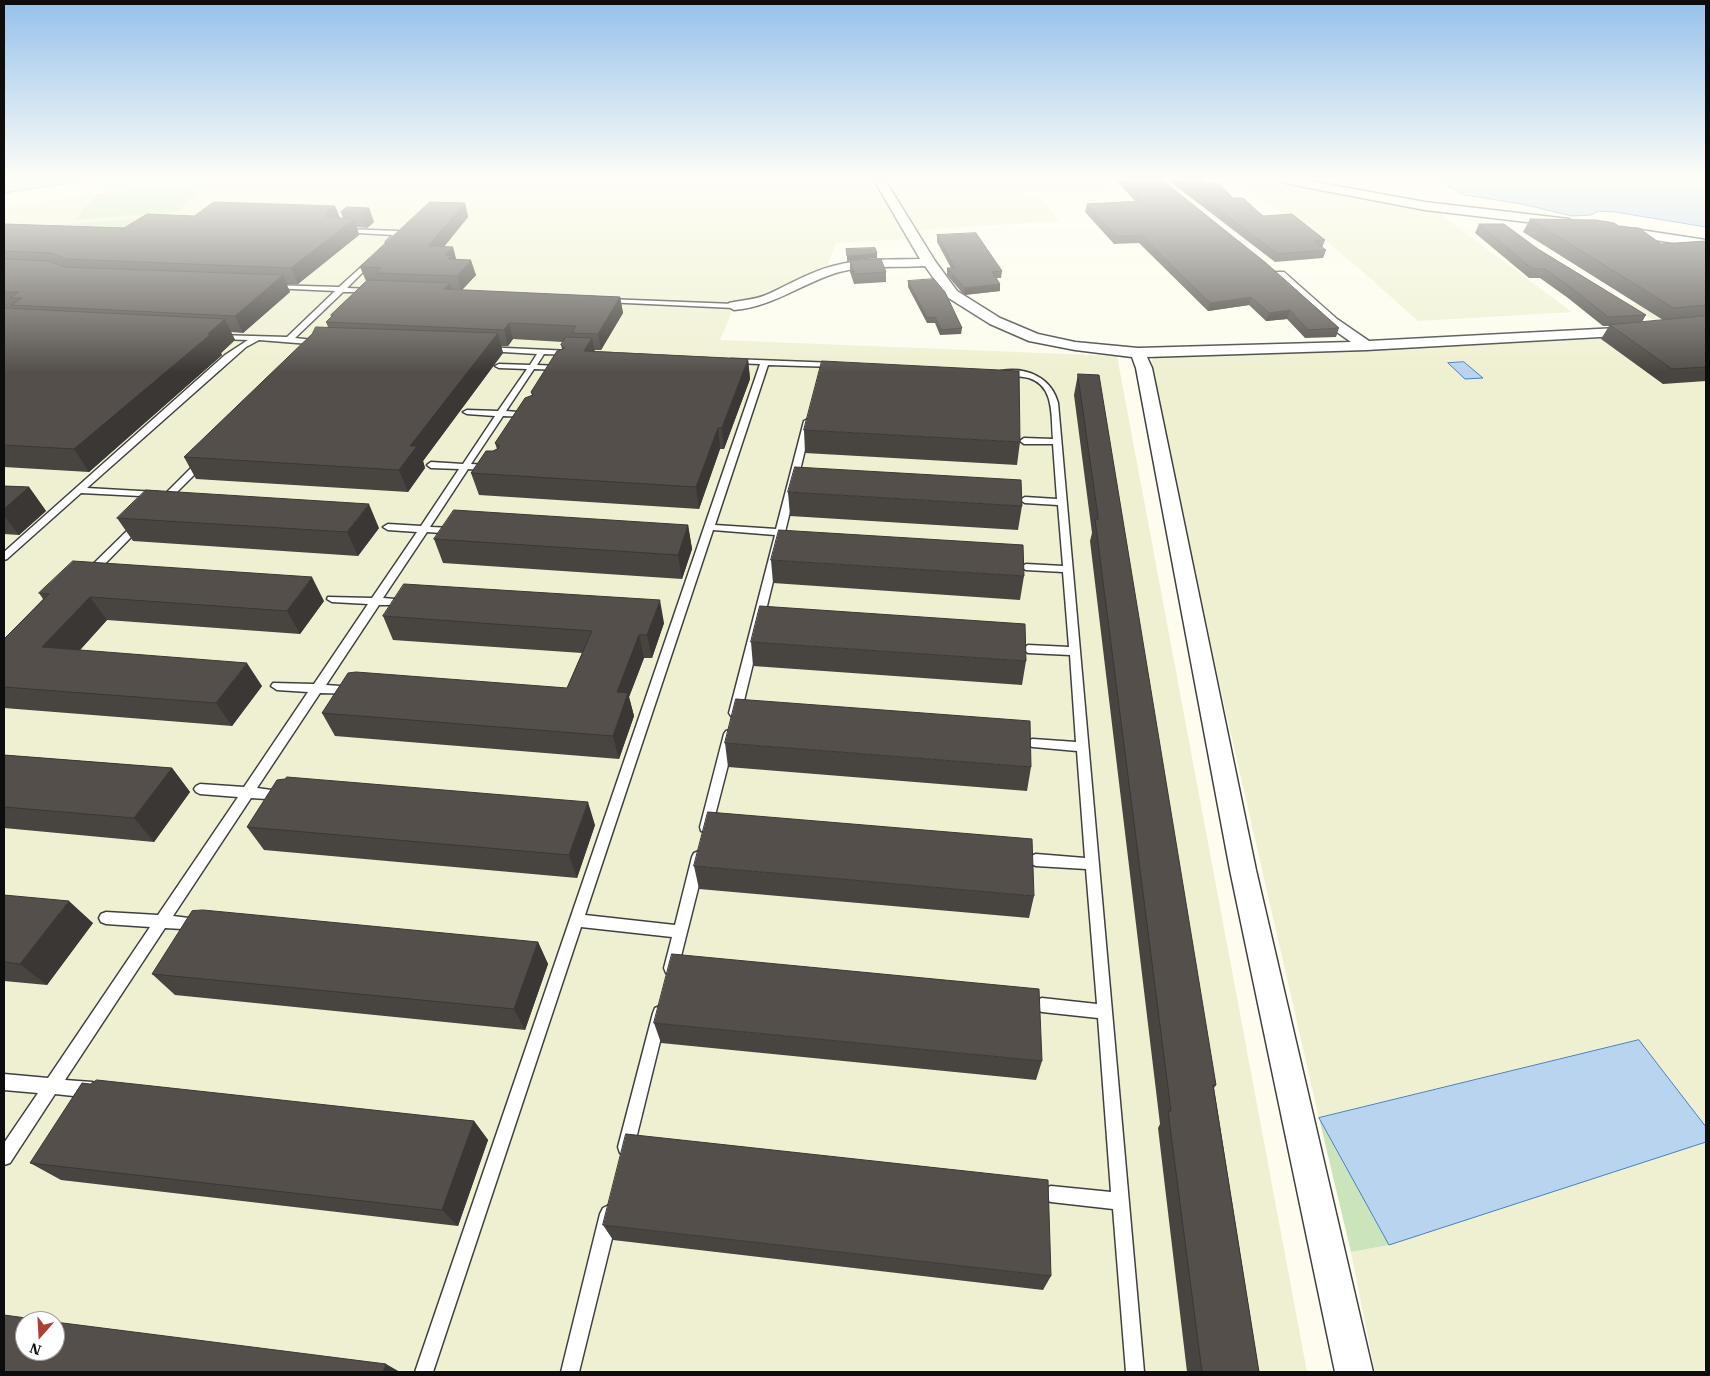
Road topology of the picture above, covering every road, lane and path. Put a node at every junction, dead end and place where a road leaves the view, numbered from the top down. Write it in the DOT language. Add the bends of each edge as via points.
graph roads {
  1 [pos="387,244"];
  2 [pos="918,244"];
  3 [pos="384,247"];
  4 [pos="377,254"];
  5 [pos="929,262"];
  6 [pos="1270,267"];
  7 [pos="263,286"];
  8 [pos="343,289"];
  9 [pos="381,291"];
  10 [pos="595,300"];
  11 [pos="734,306"];
  12 [pos="1654,330"];
  13 [pos="208,336"];
  14 [pos="257,339"];
  15 [pos="289,339"];
  16 [pos="331,342"];
  17 [pos="1366,346"];
  18 [pos="474,348"];
  19 [pos="542,352"];
  20 [pos="1138,352"];
  21 [pos="581,354"];
  22 [pos="726,360"];
  23 [pos="765,362"];
  24 [pos="841,365"];
  25 [pos="499,366"];
  26 [pos="532,367"];
  27 [pos="564,368"];
  28 [pos="994,372"];
  29 [pos="810,411"];
  30 [pos="467,412"];
  31 [pos="501,413"];
  32 [pos="533,415"];
  33 [pos="1024,440"];
  34 [pos="1058,442"];
  35 [pos="209,455"];
  36 [pos="431,465"];
  37 [pos="465,467"];
  38 [pos="500,468"];
  39 [pos="79,490"];
  40 [pos="168,496"];
  41 [pos="1025,500"];
  42 [pos="1062,502"];
  43 [pos="388,527"];
  44 [pos="709,527"];
  45 [pos="423,529"];
  46 [pos="459,531"];
  47 [pos="780,532"];
  48 [pos="4,557"];
  49 [pos="1026,567"];
  50 [pos="1068,569"];
  51 [pos="86,578"];
  52 [pos="332,599"];
  53 [pos="375,601"];
  54 [pos="416,603"];
  55 [pos="1028,649"];
  56 [pos="1075,651"];
  57 [pos="277,686"];
  58 [pos="317,689"];
  59 [pos="362,692"];
  60 [pos="1033,743"];
  61 [pos="1083,747"];
  62 [pos="200,789"];
  63 [pos="247,792"];
  64 [pos="296,797"];
  65 [pos="1036,860"];
  66 [pos="1093,864"];
  67 [pos="106,918"];
  68 [pos="578,920"];
  69 [pos="161,922"];
  70 [pos="209,925"];
  71 [pos="680,932"];
  72 [pos="668,980"];
  73 [pos="663,999"];
  74 [pos="1042,1005"];
  75 [pos="1105,1012"];
  76 [pos="4,1082"];
  77 [pos="51,1086"];
  78 [pos="106,1092"];
  79 [pos="4,1157"];
  80 [pos="622,1162"];
  81 [pos="1050,1194"];
  82 [pos="613,1200"];
  83 [pos="1121,1201"];
  84 [pos="424,1372"];
  85 [pos="570,1372"];
  86 [pos="1135,1372"];
  87 [pos="1354,1372"];
  1 -- 3 [label="lane"];
  2 -- 5 [label="street"];
  4 -- 8 [label="lane"];
  5 -- 11 [label="street" via="843,267 750,306"];
  5 -- 20 [label="street" via="952,294 995,321 1034,338"];
  6 -- 17 [label="street" via="1332,322"];
  7 -- 8 [label="lane"];
  8 -- 9 [label="lane"];
  8 -- 15 [label="lane"];
  10 -- 11 [label="lane"];
  12 -- 17 [label="street"];
  13 -- 14 [label="lane"];
  14 -- 15 [label="lane"];
  14 -- 39 [label="lane" via="228,357"];
  15 -- 16 [label="lane" via="316,347"];
  17 -- 20 [label="street"];
  18 -- 19 [label="lane"];
  19 -- 21 [label="lane"];
  19 -- 26 [label="lane"];
  20 -- 87 [label="street" via="1144,368 1243,870"];
  22 -- 23 [label="lane"];
  23 -- 24 [label="lane" via="820,369"];
  23 -- 44 [label="lane"];
  25 -- 26 [label="lane"];
  26 -- 27 [label="lane"];
  26 -- 31 [label="lane"];
  28 -- 34 [label="lane" via="1035,377 1045,383 1053,393"];
  29 -- 47 [label="lane"];
  30 -- 31 [label="lane"];
  31 -- 32 [label="lane"];
  31 -- 37 [label="lane"];
  33 -- 34 [label="lane"];
  34 -- 42 [label="lane"];
  35 -- 40 [label="lane"];
  36 -- 37 [label="lane"];
  37 -- 38 [label="lane"];
  37 -- 45 [label="lane"];
  39 -- 40 [label="lane"];
  39 -- 48 [label="lane"];
  40 -- 51 [label="lane"];
  41 -- 42 [label="lane"];
  42 -- 50 [label="lane"];
  43 -- 45 [label="lane"];
  44 -- 47 [label="lane"];
  44 -- 68 [label="lane"];
  45 -- 46 [label="lane"];
  45 -- 53 [label="lane"];
  47 -- 71 [label="lane"];
  49 -- 50 [label="lane"];
  50 -- 56 [label="lane"];
  52 -- 53 [label="lane"];
  53 -- 54 [label="lane"];
  53 -- 58 [label="lane"];
  55 -- 56 [label="lane"];
  56 -- 61 [label="lane"];
  57 -- 58 [label="lane"];
  58 -- 59 [label="lane"];
  58 -- 63 [label="lane"];
  60 -- 61 [label="lane"];
  61 -- 66 [label="lane"];
  62 -- 63 [label="lane"];
  63 -- 64 [label="lane"];
  63 -- 69 [label="lane"];
  65 -- 66 [label="lane"];
  66 -- 75 [label="lane"];
  67 -- 69 [label="lane"];
  68 -- 71 [label="lane"];
  68 -- 84 [label="lane"];
  69 -- 70 [label="lane"];
  69 -- 77 [label="lane"];
  71 -- 72 [label="lane"];
  73 -- 80 [label="lane"];
  74 -- 75 [label="lane"];
  75 -- 83 [label="lane"];
  76 -- 77 [label="lane"];
  77 -- 78 [label="lane"];
  77 -- 79 [label="lane"];
  81 -- 83 [label="lane"];
  82 -- 85 [label="lane"];
  83 -- 86 [label="lane"];
}
